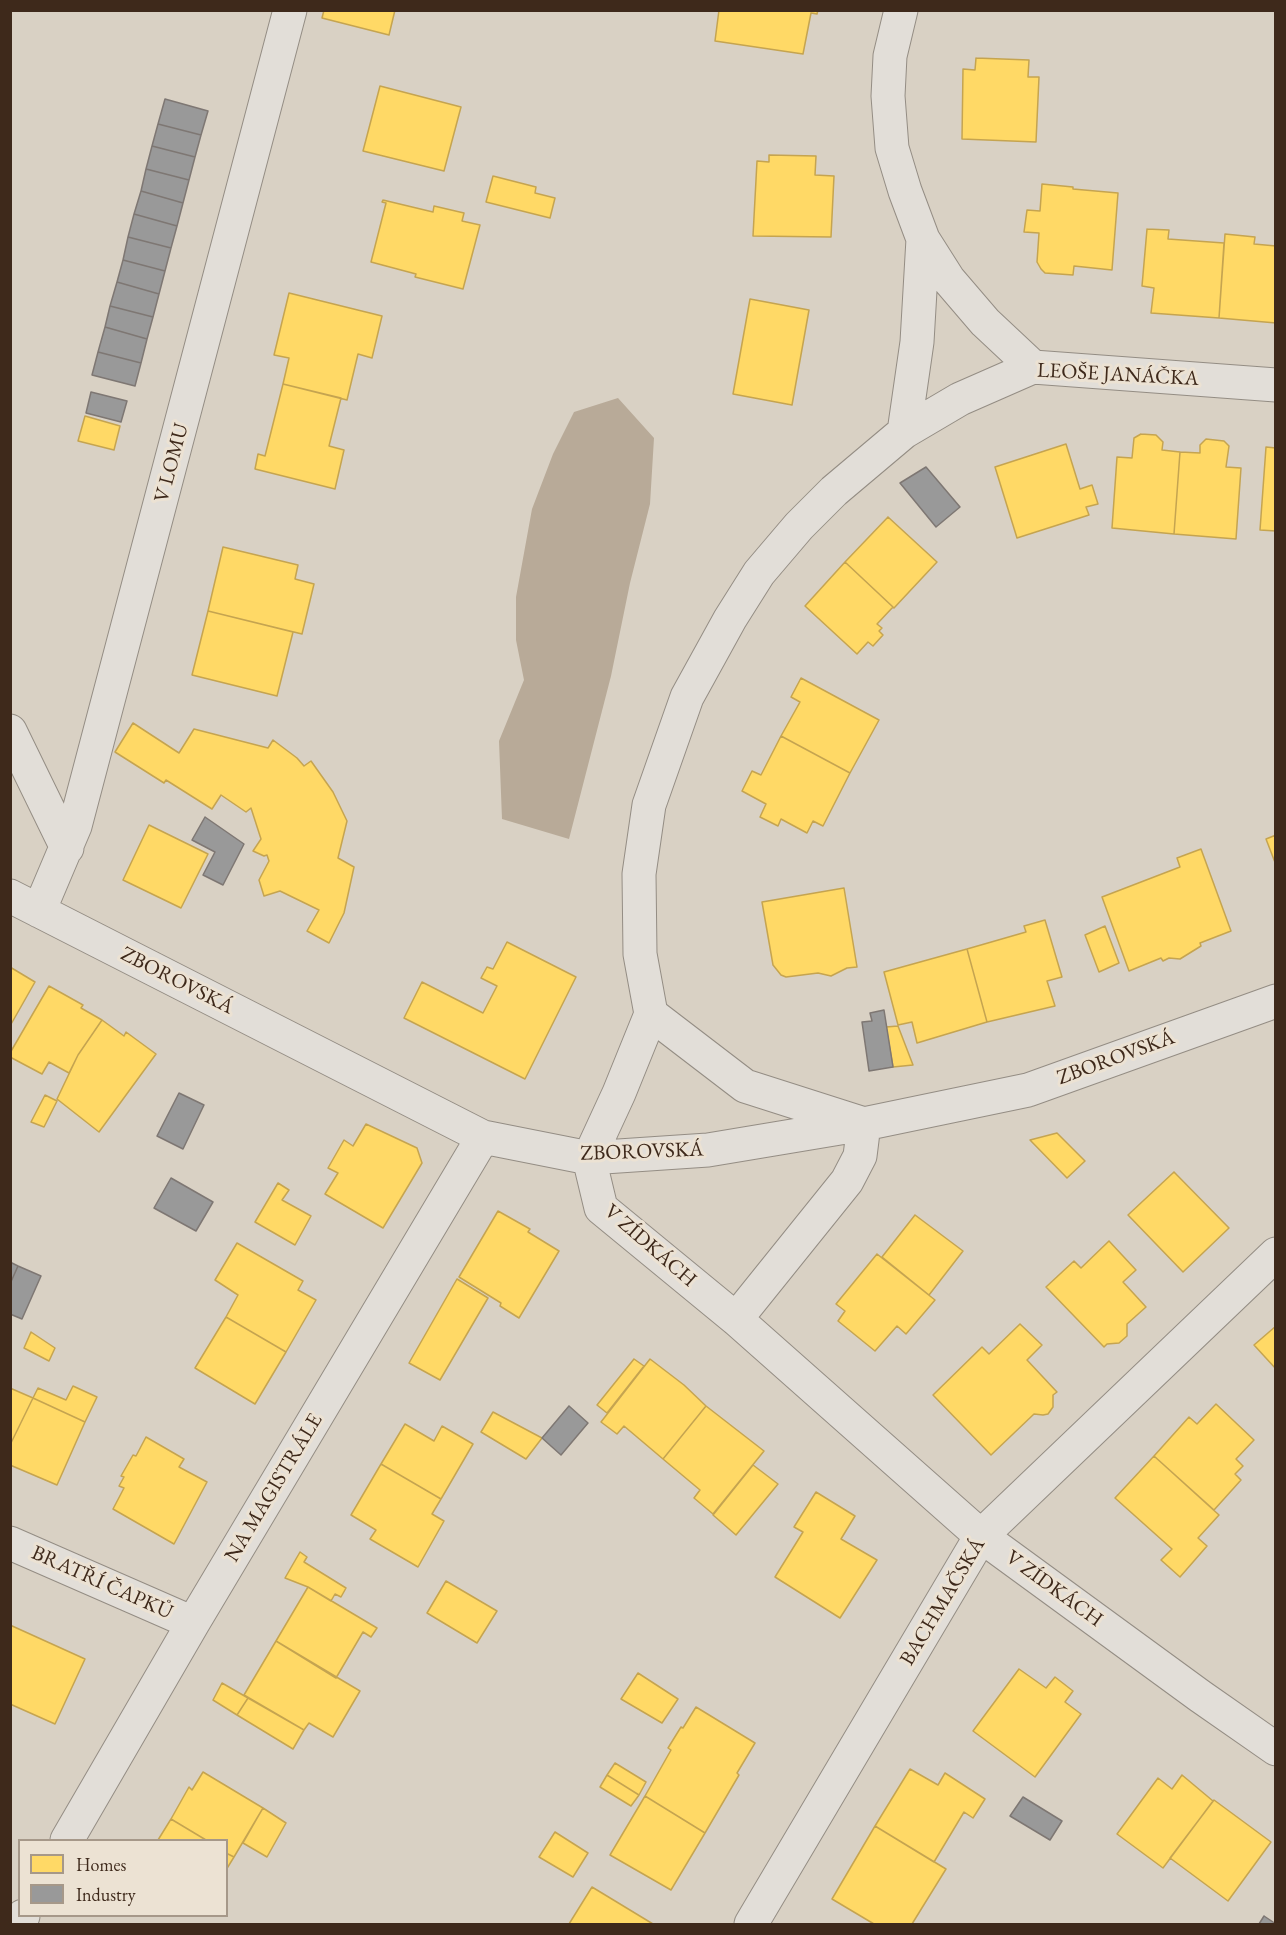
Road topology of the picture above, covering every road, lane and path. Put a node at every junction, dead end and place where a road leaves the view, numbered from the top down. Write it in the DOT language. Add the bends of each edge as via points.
graph roads {
  1 [pos="291,10"];
  2 [pos="901,10"];
  3 [pos="923,238"];
  4 [pos="1033,367"];
  5 [pos="1275,384"];
  6 [pos="904,432"];
  7 [pos="10,731"];
  8 [pos="67,848"];
  9 [pos="10,896"];
  10 [pos="39,911"];
  11 [pos="1275,1001"];
  12 [pos="651,1014"];
  13 [pos="864,1124"];
  14 [pos="483,1137"];
  15 [pos="589,1158"];
  16 [pos="1275,1254"];
  17 [pos="736,1319"];
  18 [pos="981,1536"];
  19 [pos="10,1543"];
  20 [pos="193,1623"];
  21 [pos="1275,1749"];
  22 [pos="68,1839"];
  23 [pos="751,1924"];
  1 -- 8 [label="street, V LOMU"];
  2 -- 3 [label="street" via="890,56 892,148"];
  3 -- 4 [label="street" via="963,297"];
  3 -- 6 [label="street" via="917,342"];
  4 -- 5 [label="street, LEOŠE JANÁČKA"];
  4 -- 6 [label="street, LEOŠE JANÁČKA" via="960,399"];
  6 -- 12 [label="street, LEOŠE JANÁČKA" via="834,491 759,573 687,697 649,805 639,874 640,954"];
  7 -- 8 [label="street"];
  8 -- 10 [label="street, V LOMU"];
  9 -- 10 [label="street, ZBOROVSKÁ"];
  10 -- 14 [label="street, ZBOROVSKÁ"];
  11 -- 13 [label="street, ZBOROVSKÁ" via="1028,1090"];
  12 -- 13 [label="street" via="745,1086"];
  12 -- 15 [label="street"];
  13 -- 15 [label="street, ZBOROVSKÁ" via="708,1150"];
  13 -- 17 [label="street" via="860,1156 847,1181"];
  14 -- 15 [label="street, ZBOROVSKÁ"];
  14 -- 20 [label="street, NA MAGISTRÁLE"];
  15 -- 17 [label="street, V ZÍDKÁCH" via="601,1208"];
  16 -- 18 [label="street, BACHMAČSKÁ"];
  17 -- 18 [label="street, V ZÍDKÁCH"];
  18 -- 21 [label="street, V ZÍDKÁCH"];
  18 -- 23 [label="street, BACHMAČSKÁ"];
  19 -- 20 [label="street, BRATŘÍ ČAPKŮ"];
  20 -- 22 [label="street, NA MAGISTRÁLE"];
}
